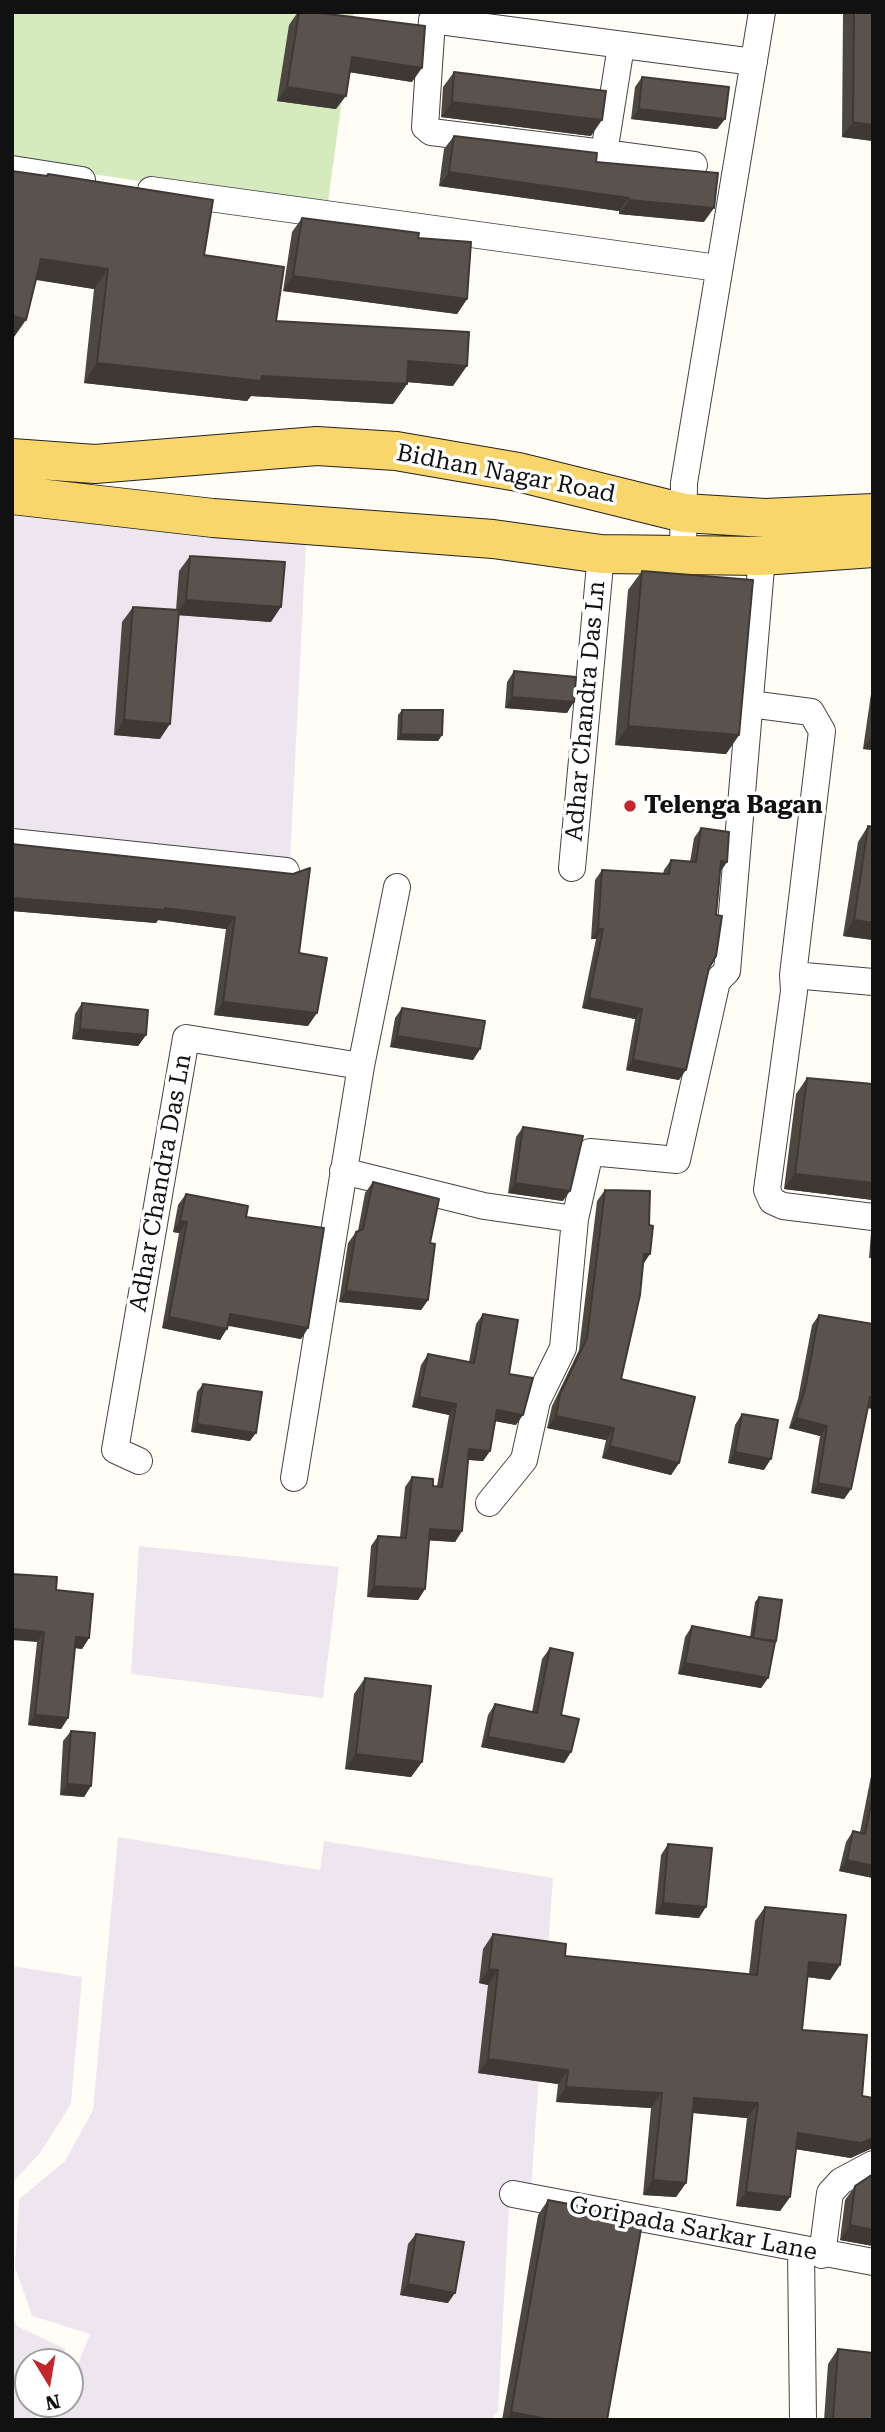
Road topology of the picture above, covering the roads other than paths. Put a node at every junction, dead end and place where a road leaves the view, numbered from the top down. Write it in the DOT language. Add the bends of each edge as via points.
graph roads {
  1 [pos="762,12"];
  2 [pos="621,46"];
  3 [pos="754,62"];
  4 [pos="604,153"];
  5 [pos="694,164"];
  6 [pos="12,169"];
  7 [pos="718,268"];
  8 [pos="12,458"];
  9 [pos="12,495"];
  10 [pos="684,513"];
  11 [pos="873,513"];
  12 [pos="873,548"];
  13 [pos="601,554"];
  14 [pos="683,555"];
  15 [pos="762,556"];
  16 [pos="750,704"];
  17 [pos="12,842"];
  18 [pos="572,869"];
  19 [pos="286,871"];
  20 [pos="397,887"];
  21 [pos="793,975"];
  22 [pos="873,982"];
  23 [pos="361,1066"];
  24 [pos="343,1171"];
  25 [pos="873,1217"];
  26 [pos="575,1219"];
  27 [pos="139,1461"];
  28 [pos="294,1478"];
  29 [pos="489,1503"];
  30 [pos="873,2164"];
  31 [pos="513,2194"];
  32 [pos="812,2252"];
  33 [pos="873,2262"];
  34 [pos="803,2420"];
  1 -- 3 [label="street"];
  2 -- 3 [label="street"];
  2 -- 4 [label="street"];
  2 -- 4 [label="street" via="432,20 425,127 431,132"];
  3 -- 7 [label="street"];
  4 -- 5 [label="street"];
  6 -- 7 [label="street"];
  7 -- 10 [label="street" via="684,482"];
  8 -- 10 [label="main road, Bidhan Nagar Road" via="95,464 317,446 396,451 518,472"];
  9 -- 13 [label="main road" via="213,518 493,538"];
  10 -- 11 [label="main road, Bidhan Nagar Road" via="765,517"];
  10 -- 14 [label="street"];
  12 -- 15 [label="main road"];
  13 -- 14 [label="main road"];
  13 -- 18 [label="street, Adhar Chandra Das Ln"];
  14 -- 15 [label="main road"];
  15 -- 16 [label="street"];
  16 -- 21 [label="street" via="811,712 822,731"];
  16 -- 26 [label="street" via="727,971 717,981 677,1160 590,1152"];
  17 -- 19 [label="street"];
  20 -- 23 [label="street"];
  21 -- 22 [label="street"];
  21 -- 25 [label="street" via="767,1190 772,1201 783,1206"];
  23 -- 24 [label="street"];
  23 -- 27 [label="street, Adhar Chandra Das Ln" via="186,1038 115,1450"];
  24 -- 26 [label="street" via="484,1206"];
  24 -- 28 [label="street"];
  26 -- 29 [label="street" via="563,1348 537,1401 523,1460"];
  30 -- 32 [label="street" via="841,2181 830,2193"];
  31 -- 32 [label="street, Goripada Sarkar Lane"];
  32 -- 33 [label="street, Goripada Sarkar Lane"];
  32 -- 34 [label="street"];
}
